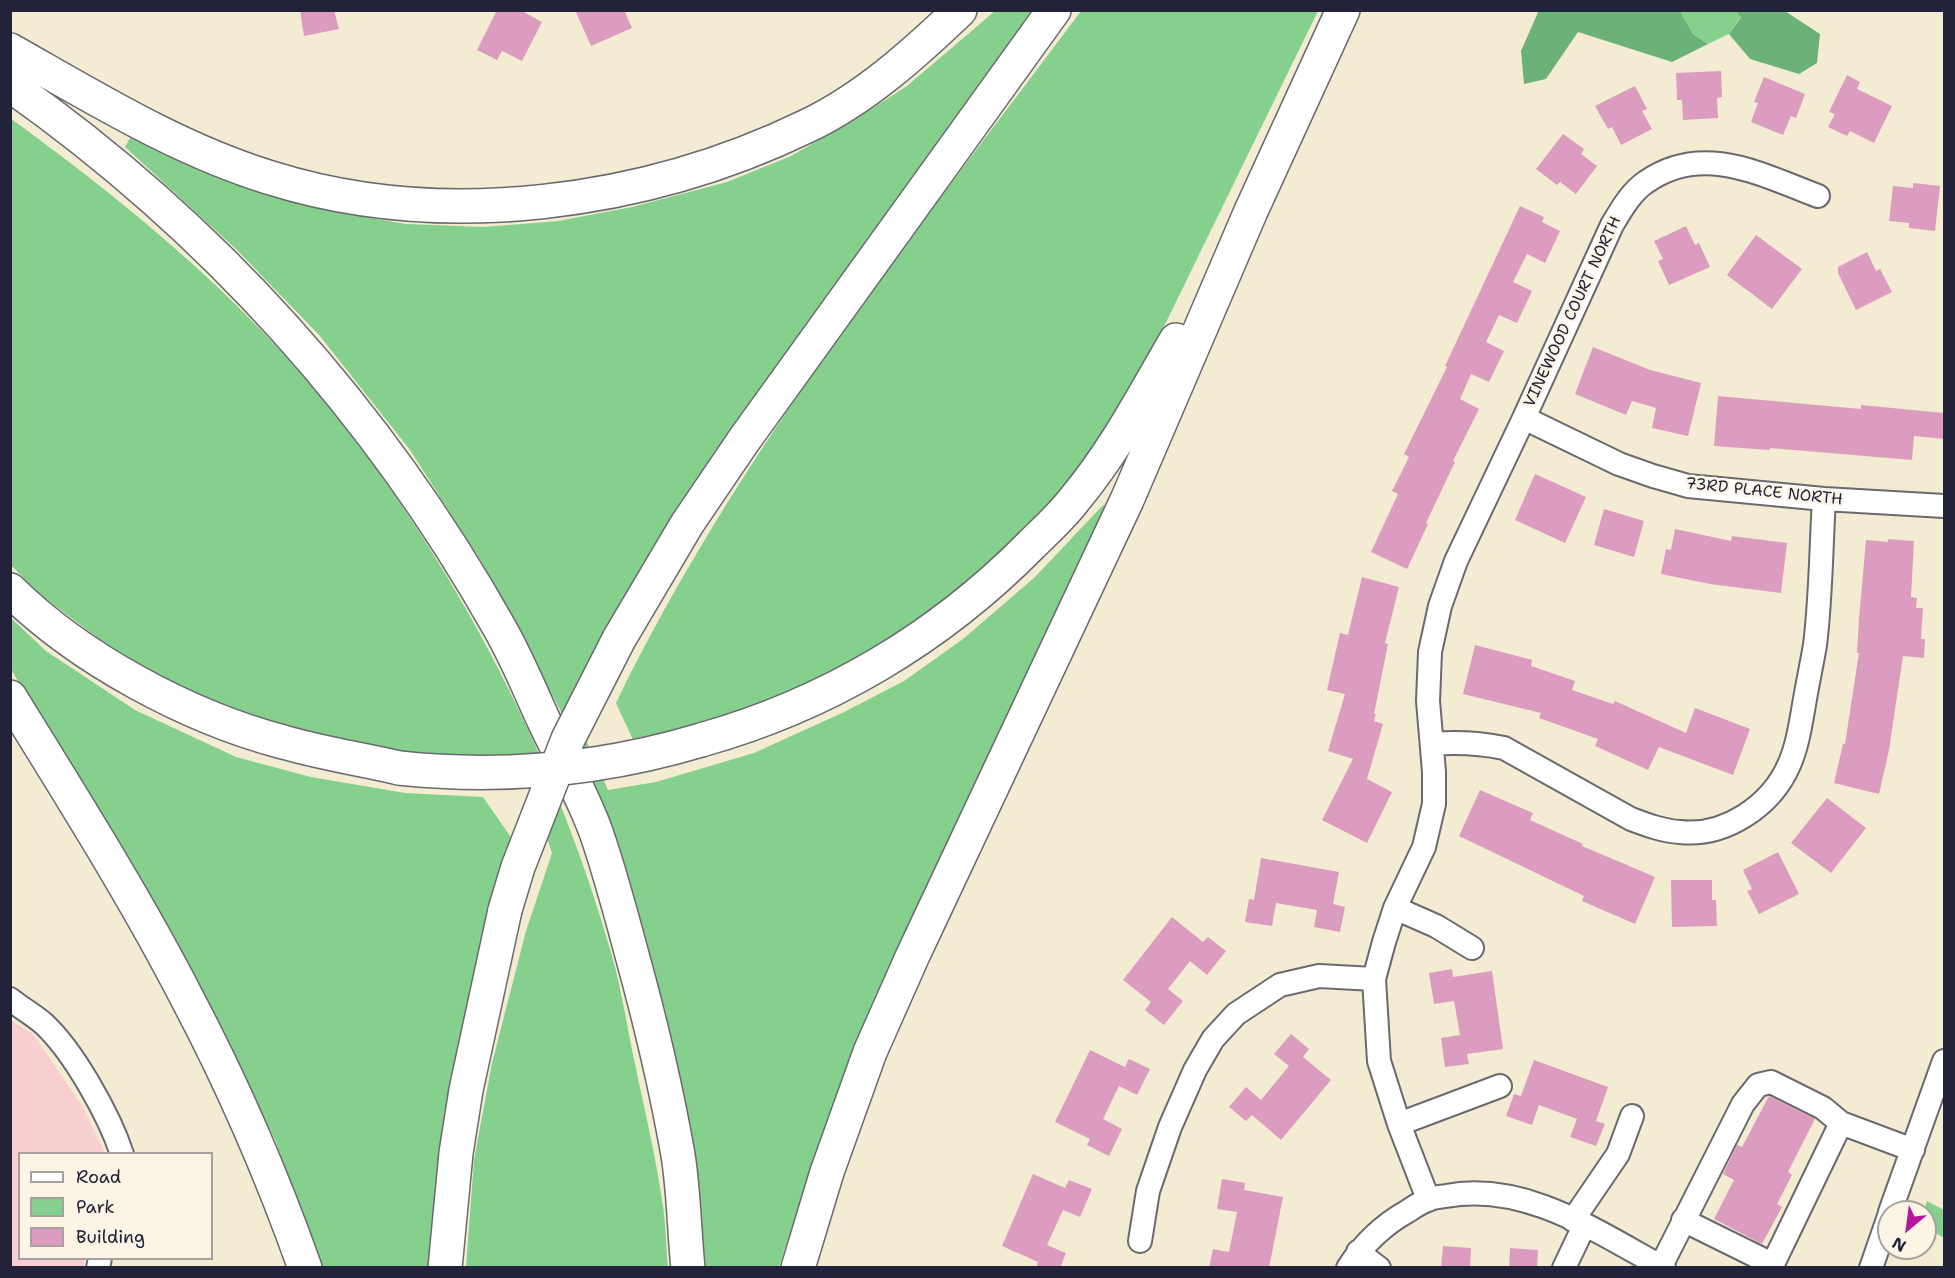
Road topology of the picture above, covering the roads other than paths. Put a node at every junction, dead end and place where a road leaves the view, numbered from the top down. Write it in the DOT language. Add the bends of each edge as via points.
graph roads {
  1 [pos="960,10"];
  2 [pos="1054,10"];
  3 [pos="1343,10"];
  4 [pos="10,50"];
  5 [pos="10,85"];
  6 [pos="1818,196"];
  7 [pos="1251,211"];
  8 [pos="1524,418"];
  9 [pos="1824,499"];
  10 [pos="1944,506"];
  11 [pos="10,590"];
  12 [pos="10,697"];
  13 [pos="1432,744"];
  14 [pos="1395,908"];
  15 [pos="1472,948"];
  16 [pos="1374,979"];
  17 [pos="14,1010"];
  18 [pos="1944,1061"];
  19 [pos="1500,1086"];
  20 [pos="1632,1116"];
  21 [pos="1841,1123"];
  22 [pos="1399,1124"];
  23 [pos="1913,1150"];
  24 [pos="121,1152"];
  25 [pos="1428,1199"];
  26 [pos="1895,1200"];
  27 [pos="1683,1220"];
  28 [pos="1578,1223"];
  29 [pos="1140,1241"];
  30 [pos="1877,1251"];
  31 [pos="1353,1260"];
  32 [pos="1771,1266"];
  33 [pos="1663,1267"];
  34 [pos="305,1268"];
  35 [pos="445,1268"];
  36 [pos="688,1268"];
  37 [pos="798,1268"];
  38 [pos="1379,1268"];
  39 [pos="1564,1268"];
  40 [pos="1871,1268"];
  1 -- 4 [label="highway" via="886,76 849,101 808,126 745,153 615,192 502,204 404,204 316,190 272,178 151,130"];
  2 -- 35 [label="highway, bridge" via="687,524 568,739 505,910 466,1090"];
  3 -- 7 [label="highway"];
  5 -- 36 [label="highway" via="105,156 178,220 284,326 330,379 411,486 500,629 595,829 622,917 655,1045 678,1158"];
  6 -- 8 [label="street, VINEWOOD COURT NORTH" via="1720,163 1695,162 1646,182 1626,202 1612,225"];
  7 -- 11 [label="highway, bridge" via="1117,441 1073,501 1010,566 938,626 887,660 841,687 746,728 618,762 540,771 440,772 399,768 281,742 201,714 89,652"];
  7 -- 37 [label="highway" via="1126,500 870,1052"];
  8 -- 9 [label="street, 73RD PLACE NORTH" via="1653,477 1688,486"];
  8 -- 13 [label="street, VINEWOOD COURT NORTH" via="1456,561 1440,606 1430,652 1428,701"];
  9 -- 10 [label="street, 73RD PLACE NORTH"];
  9 -- 13 [label="street" via="1815,646 1798,740 1776,788 1735,822 1710,831 1680,833 1654,827 1631,819 1504,748 1482,743"];
  12 -- 34 [label="highway" via="187,998 250,1128"];
  13 -- 14 [label="street, VINEWOOD COURT NORTH" via="1431,822 1424,847"];
  14 -- 15 [label="street"];
  14 -- 16 [label="street, VINEWOOD COURT NORTH"];
  16 -- 22 [label="street, VINEWOOD COURT NORTH" via="1380,1060"];
  16 -- 29 [label="street" via="1319,976 1280,985 1236,1014 1213,1039 1170,1127 1148,1191"];
  17 -- 24 [label="street" via="44,1024 70,1053"];
  18 -- 23 [label="street"];
  19 -- 22 [label="street"];
  20 -- 28 [label="street" via="1618,1154"];
  21 -- 23 [label="street"];
  21 -- 27 [label="street" via="1823,1108 1771,1082 1758,1085 1743,1104"];
  21 -- 32 [label="street"];
  22 -- 25 [label="street, VINEWOOD COURT NORTH"];
  23 -- 26 [label="street"];
  25 -- 28 [label="street" via="1461,1193 1501,1194 1523,1198"];
  25 -- 31 [label="street" via="1376,1233"];
  27 -- 32 [label="street"];
  27 -- 33 [label="street"];
  28 -- 33 [label="street"];
  28 -- 39 [label="street"];
  30 -- 40 [label="street"];
  31 -- 38 [label="street"];
}
